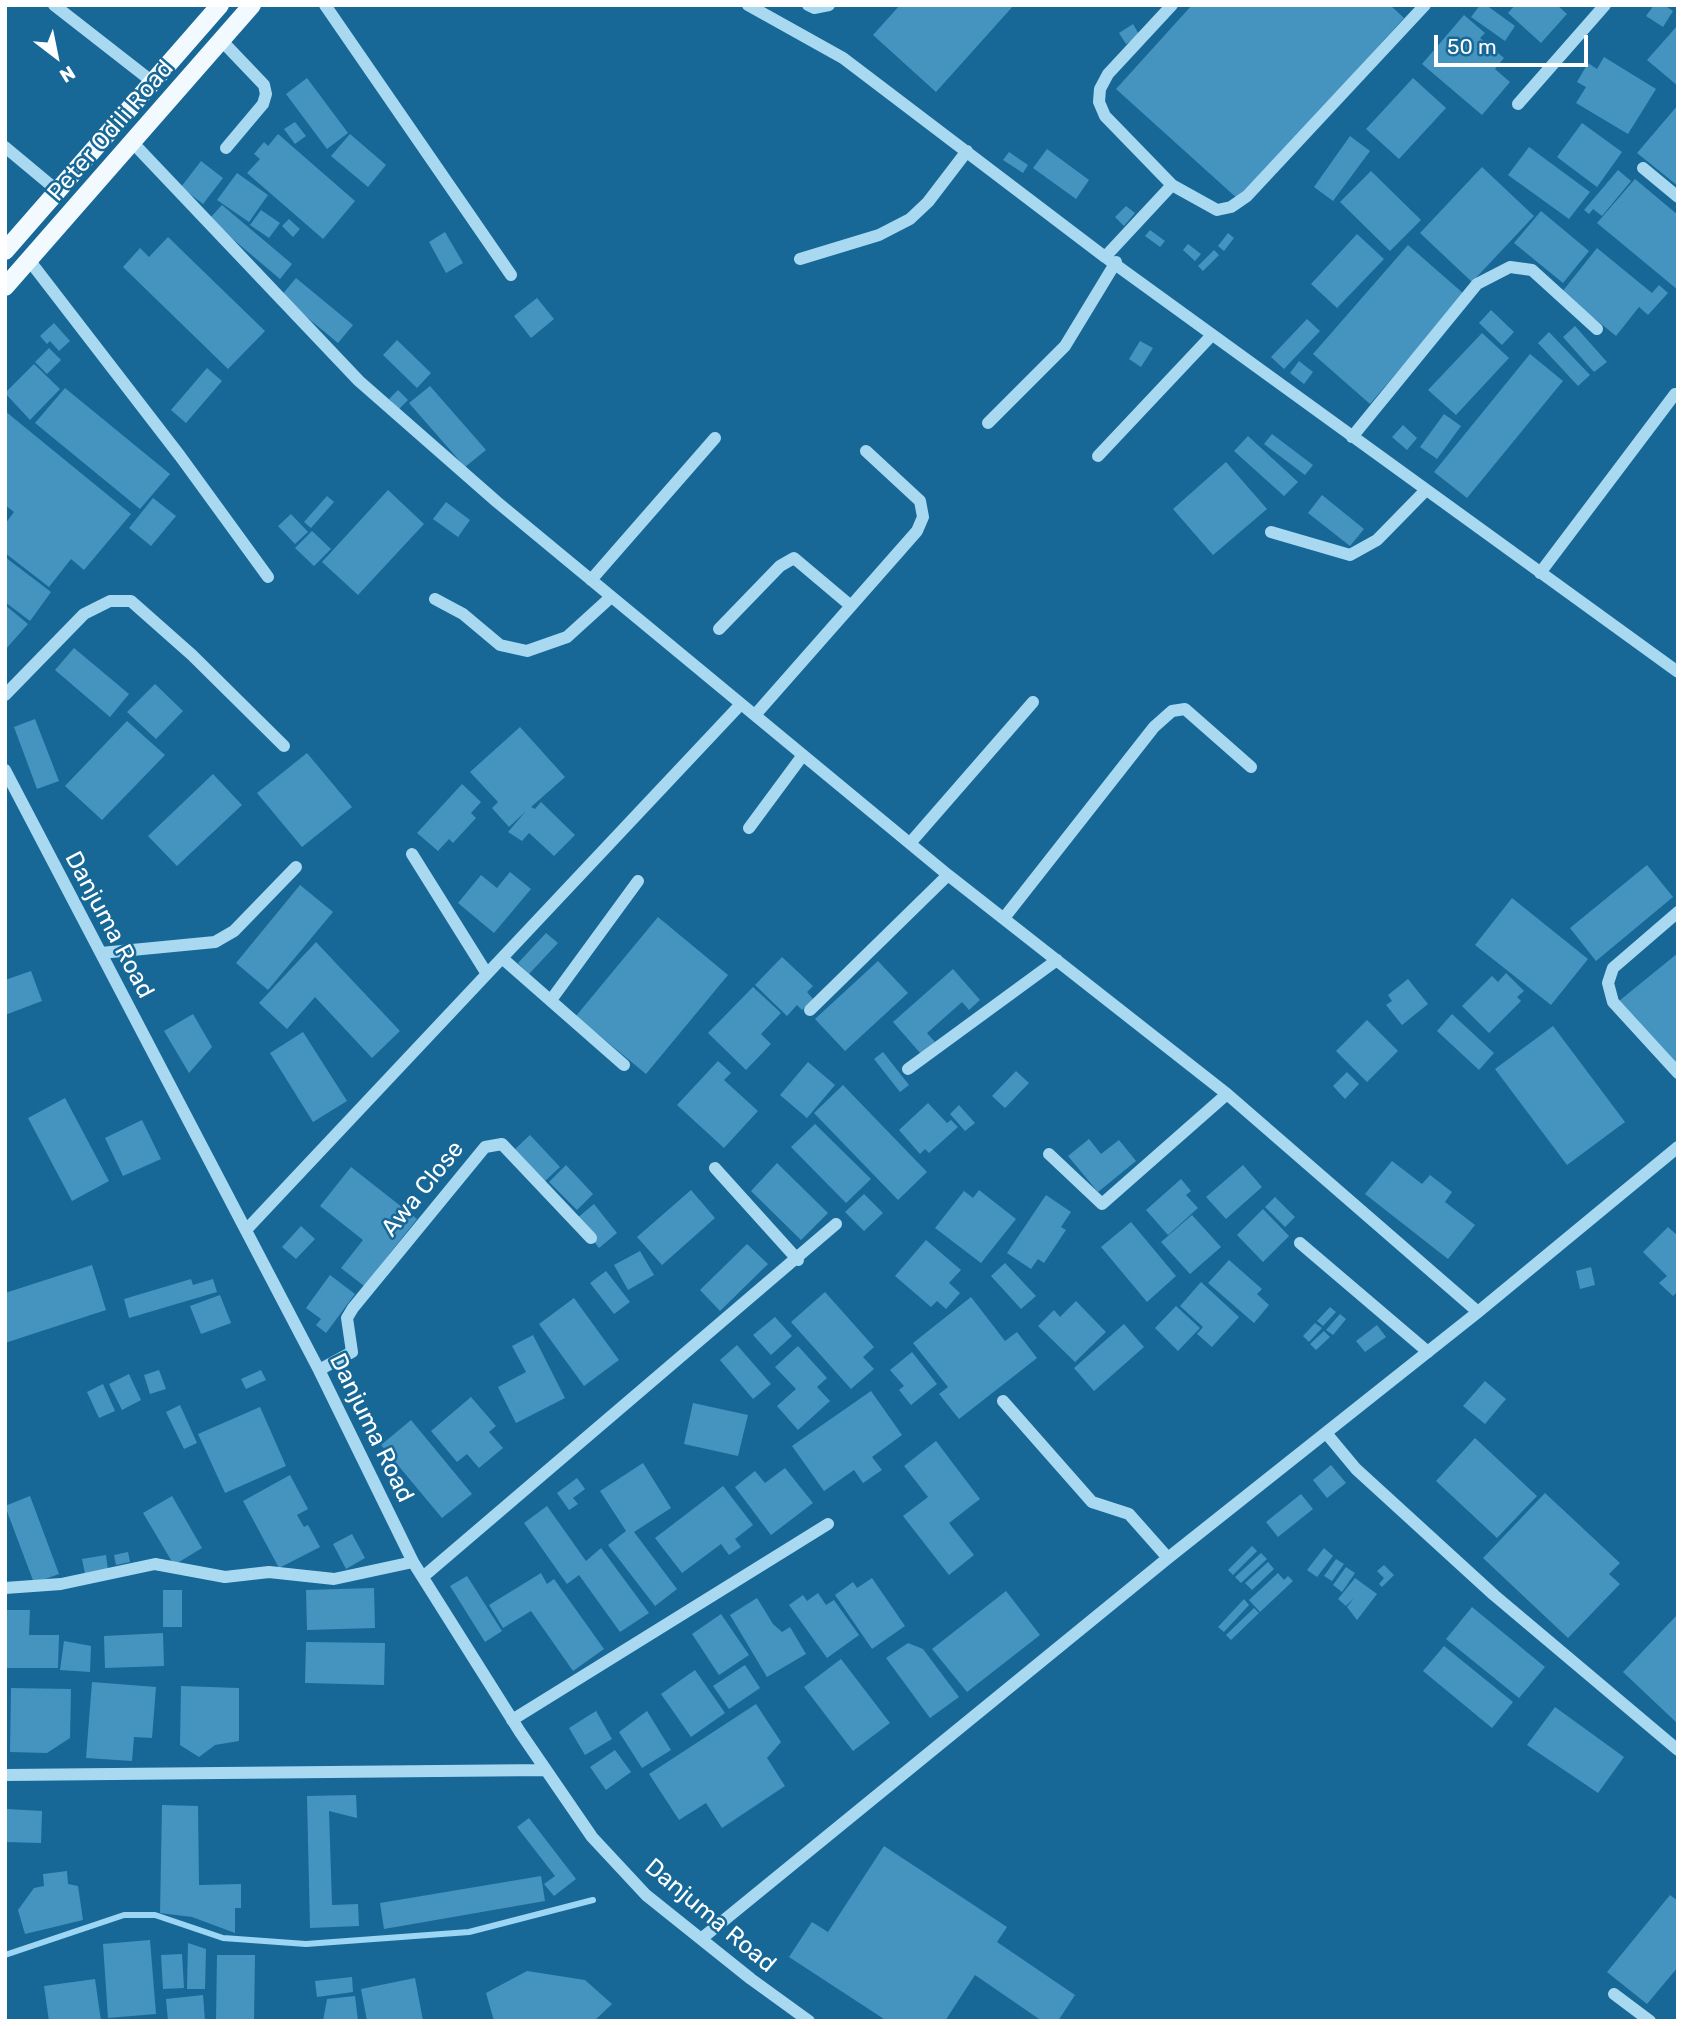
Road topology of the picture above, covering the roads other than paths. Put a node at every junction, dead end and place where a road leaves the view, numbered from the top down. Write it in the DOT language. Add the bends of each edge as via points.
graph roads {
  1 [pos="54,5"];
  2 [pos="220,5"];
  3 [pos="252,5"];
  4 [pos="325,5"];
  5 [pos="748,5"];
  6 [pos="808,5"];
  7 [pos="829,5"];
  8 [pos="1172,5"];
  9 [pos="1424,5"];
  10 [pos="1605,5"];
  11 [pos="222,41"];
  12 [pos="154,83"];
  13 [pos="1518,104"];
  14 [pos="134,144"];
  15 [pos="5,147"];
  16 [pos="226,148"];
  17 [pos="967,152"];
  18 [pos="1643,169"];
  19 [pos="1172,185"];
  20 [pos="59,192"];
  21 [pos="1678,197"];
  22 [pos="7,246"];
  23 [pos="800,259"];
  24 [pos="29,260"];
  25 [pos="1110,260"];
  26 [pos="511,275"];
  27 [pos="5,287"];
  28 [pos="1597,329"];
  29 [pos="1212,335"];
  30 [pos="1675,394"];
  31 [pos="988,423"];
  32 [pos="1353,437"];
  33 [pos="715,438"];
  34 [pos="866,451"];
  35 [pos="1098,456"];
  36 [pos="1426,490"];
  37 [pos="1271,532"];
  38 [pos="1540,573"];
  39 [pos="268,577"];
  40 [pos="591,580"];
  41 [pos="611,597"];
  42 [pos="435,599"];
  43 [pos="850,607"];
  44 [pos="719,629"];
  45 [pos="1678,672"];
  46 [pos="5,695"];
  47 [pos="1033,702"];
  48 [pos="741,704"];
  49 [pos="755,715"];
  50 [pos="284,746"];
  51 [pos="803,755"];
  52 [pos="1251,767"];
  53 [pos="5,770"];
  54 [pos="749,828"];
  55 [pos="911,842"];
  56 [pos="412,854"];
  57 [pos="296,867"];
  58 [pos="948,874"];
  59 [pos="638,881"];
  60 [pos="1678,912"];
  61 [pos="1004,918"];
  62 [pos="101,953"];
  63 [pos="502,958"];
  64 [pos="1057,960"];
  65 [pos="487,974"];
  66 [pos="551,1000"];
  67 [pos="810,1010"];
  68 [pos="624,1065"];
  69 [pos="908,1069"];
  70 [pos="1678,1073"];
  71 [pos="1227,1094"];
  72 [pos="1678,1147"];
  73 [pos="1049,1154"];
  74 [pos="715,1168"];
  75 [pos="836,1224"];
  76 [pos="246,1230"];
  77 [pos="591,1238"];
  78 [pos="1300,1243"];
  79 [pos="798,1260"];
  80 [pos="1478,1312"];
  81 [pos="1428,1352"];
  82 [pos="319,1370"];
  83 [pos="1003,1401"];
  84 [pos="1326,1433"];
  85 [pos="828,1524"];
  86 [pos="1168,1558"];
  87 [pos="413,1562"];
  88 [pos="424,1576"];
  89 [pos="5,1588"];
  90 [pos="512,1720"];
  91 [pos="1678,1751"];
  92 [pos="546,1770"];
  93 [pos="5,1775"];
  94 [pos="701,1939"];
  95 [pos="1614,1994"];
  96 [pos="809,2021"];
  97 [pos="1650,2021"];
  1 -- 12 [label="street"];
  2 -- 12 [label="main road"];
  3 -- 11 [label="main road, Peter Odili Road"];
  4 -- 26 [label="street"];
  5 -- 17 [label="street" via="843,58"];
  6 -- 7 [label="street"];
  8 -- 19 [label="street" via="1108,74 1099,102 1105,116"];
  9 -- 19 [label="street" via="1247,197 1217,210"];
  10 -- 13 [label="street"];
  11 -- 14 [label="main road, Peter Odili Road"];
  11 -- 16 [label="street" via="264,85 266,94 263,104"];
  12 -- 20 [label="main road"];
  14 -- 24 [label="main road, Peter Odili Road"];
  14 -- 40 [label="street" via="359,382"];
  15 -- 20 [label="street"];
  17 -- 23 [label="street" via="910,219 879,235"];
  17 -- 25 [label="street"];
  18 -- 21 [label="street"];
  19 -- 25 [label="street"];
  20 -- 22 [label="main road"];
  24 -- 27 [label="main road, Peter Odili Road"];
  24 -- 39 [label="street"];
  25 -- 29 [label="street"];
  25 -- 31 [label="street" via="1065,346"];
  28 -- 32 [label="street" via="1532,270 1510,267 1477,284"];
  29 -- 32 [label="street"];
  29 -- 35 [label="street"];
  30 -- 38 [label="street"];
  32 -- 36 [label="street"];
  33 -- 40 [label="street"];
  34 -- 43 [label="street" via="920,501 923,517 917,531"];
  36 -- 37 [label="street" via="1377,540 1350,555"];
  36 -- 38 [label="street"];
  38 -- 45 [label="street"];
  40 -- 41 [label="street"];
  41 -- 42 [label="street" via="567,637 527,651 500,645 463,614"];
  41 -- 48 [label="street"];
  43 -- 44 [label="street" via="794,558 780,566"];
  43 -- 49 [label="street"];
  46 -- 50 [label="street" via="84,614 110,601 131,601"];
  47 -- 55 [label="street"];
  48 -- 49 [label="street"];
  48 -- 63 [label="street"];
  49 -- 51 [label="street"];
  51 -- 54 [label="street"];
  51 -- 55 [label="street"];
  52 -- 61 [label="street" via="1185,709 1172,711 1154,727"];
  53 -- 62 [label="street, Danjuma Road"];
  55 -- 58 [label="street"];
  56 -- 65 [label="street"];
  57 -- 62 [label="street" via="234,931 215,943"];
  58 -- 61 [label="street"];
  58 -- 67 [label="street"];
  59 -- 66 [label="street"];
  60 -- 70 [label="street" via="1613,968 1608,983 1613,1002"];
  61 -- 64 [label="street"];
  62 -- 76 [label="street, Danjuma Road"];
  63 -- 65 [label="street"];
  63 -- 66 [label="street"];
  64 -- 69 [label="street"];
  64 -- 71 [label="street"];
  65 -- 76 [label="street"];
  66 -- 68 [label="street"];
  71 -- 73 [label="street" via="1102,1204"];
  71 -- 80 [label="street"];
  72 -- 80 [label="street"];
  74 -- 79 [label="street"];
  75 -- 79 [label="street"];
  76 -- 82 [label="street, Danjuma Road"];
  77 -- 82 [label="street, Awa Close" via="502,1144 485,1147 353,1308 347,1318 352,1352"];
  78 -- 81 [label="street"];
  79 -- 88 [label="street"];
  80 -- 81 [label="street"];
  81 -- 84 [label="street"];
  82 -- 87 [label="street, Danjuma Road"];
  83 -- 86 [label="street" via="1093,1502 1129,1514"];
  84 -- 86 [label="street"];
  84 -- 91 [label="street" via="1356,1469 1494,1595"];
  85 -- 90 [label="street"];
  86 -- 94 [label="street"];
  87 -- 88 [label="street, Danjuma Road"];
  87 -- 89 [label="street" via="334,1579 269,1572 225,1577 155,1564 61,1584"];
  88 -- 90 [label="street, Danjuma Road"];
  90 -- 92 [label="street, Danjuma Road"];
  92 -- 93 [label="street"];
  92 -- 94 [label="street, Danjuma Road" via="592,1837 646,1895"];
  94 -- 96 [label="street, Danjuma Road"];
  95 -- 97 [label="street"];
}
